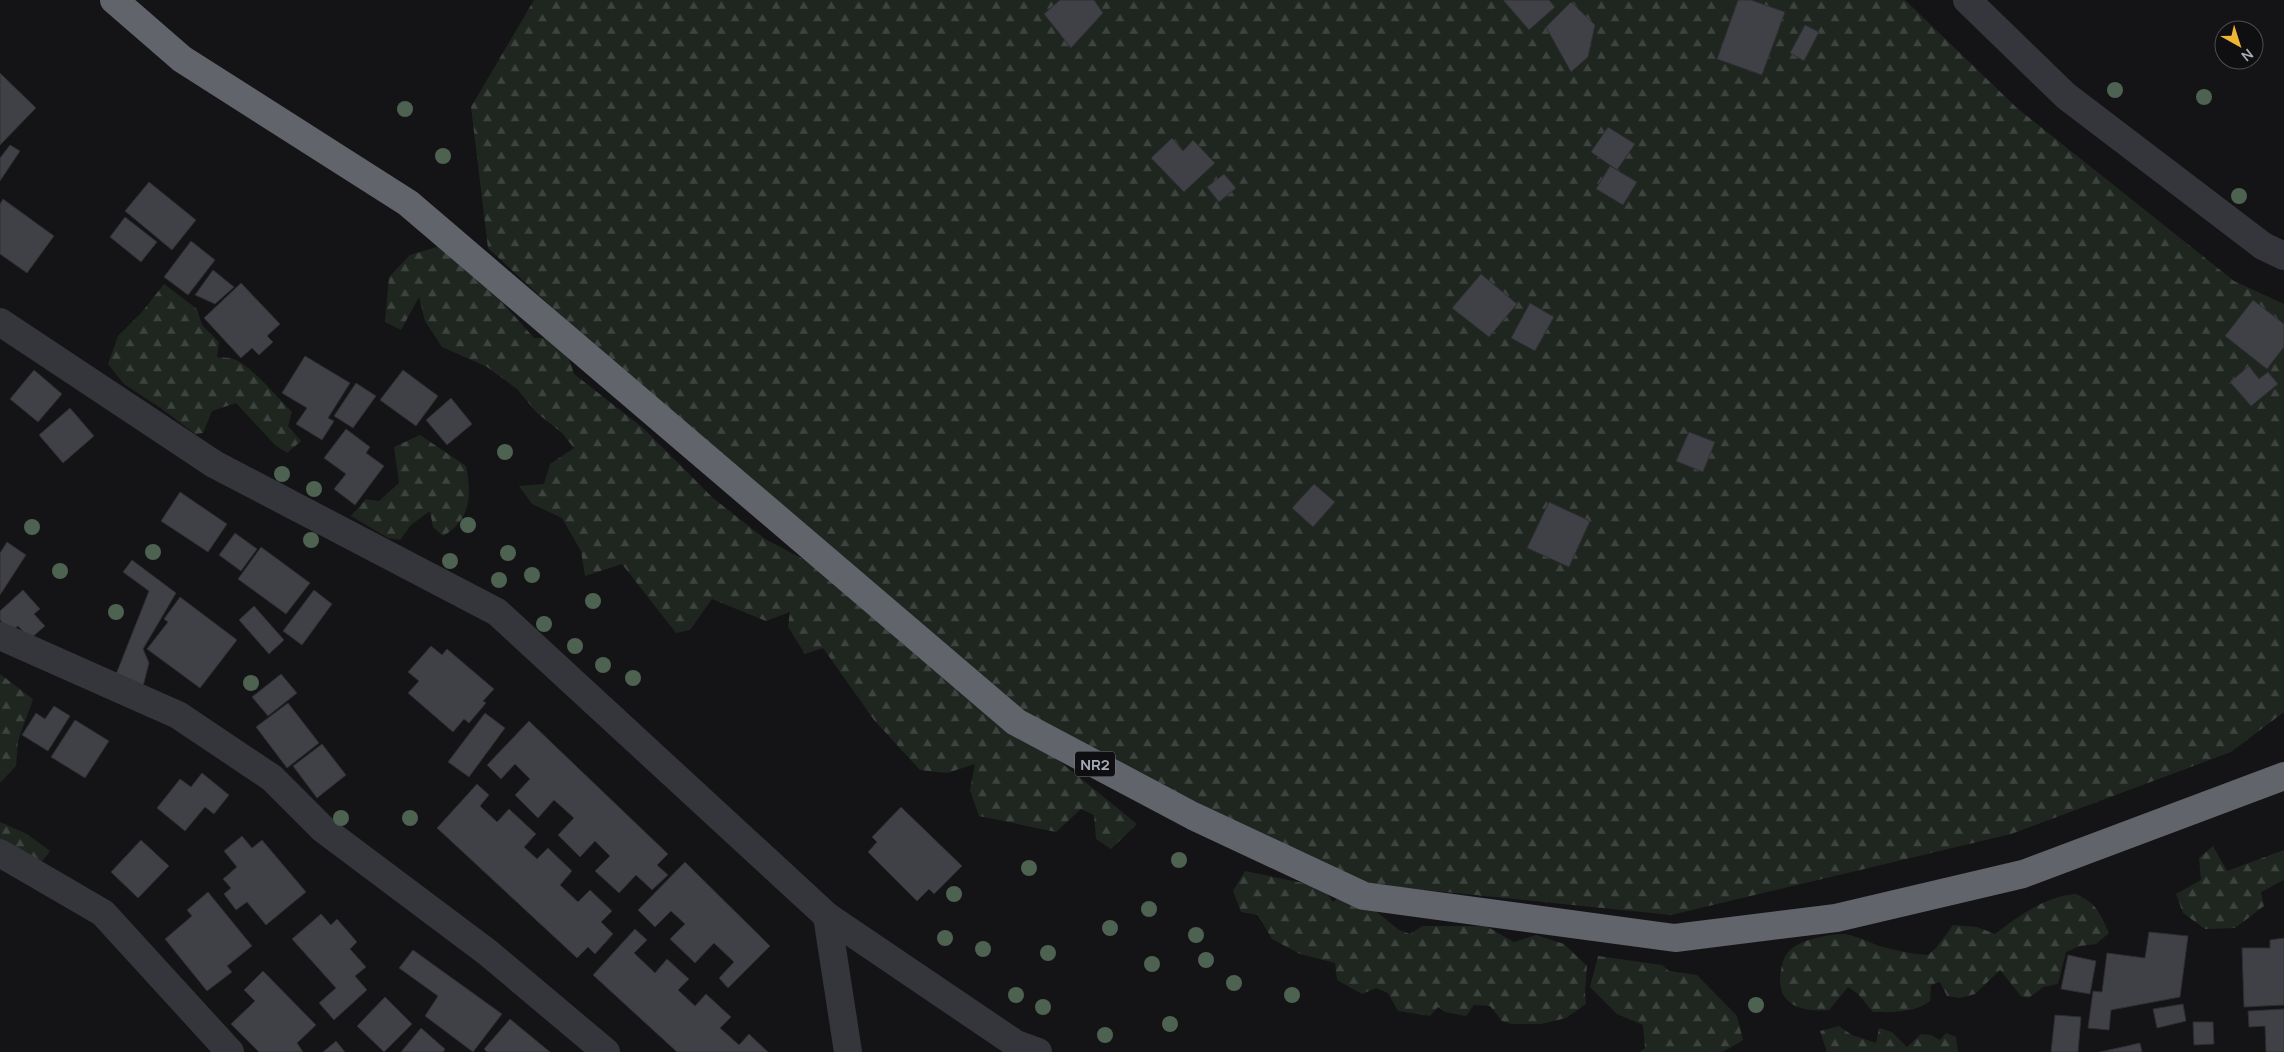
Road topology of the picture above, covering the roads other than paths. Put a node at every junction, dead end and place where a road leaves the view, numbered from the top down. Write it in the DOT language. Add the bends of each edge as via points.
graph roads {
  1 [pos="114,0"];
  2 [pos="1967,0"];
  3 [pos="2284,256"];
  4 [pos="0,322"];
  5 [pos="0,636"];
  6 [pos="2284,776"];
  7 [pos="0,853"];
  8 [pos="827,916"];
  9 [pos="230,1052"];
  10 [pos="606,1052"];
  11 [pos="848,1052"];
  12 [pos="1038,1052"];
  1 -- 6 [label="highway, NR2" via="182,59 408,204 1016,722 1193,816 1364,896 1675,938 1827,919 2023,874"];
  2 -- 3 [label="street" via="2066,96 2263,246"];
  4 -- 8 [label="street" via="214,464 497,612"];
  5 -- 10 [label="street" via="178,714 272,778 323,829 487,952"];
  7 -- 9 [label="street" via="103,913"];
  8 -- 11 [label="street"];
  8 -- 12 [label="street" via="1016,1044"];
}
